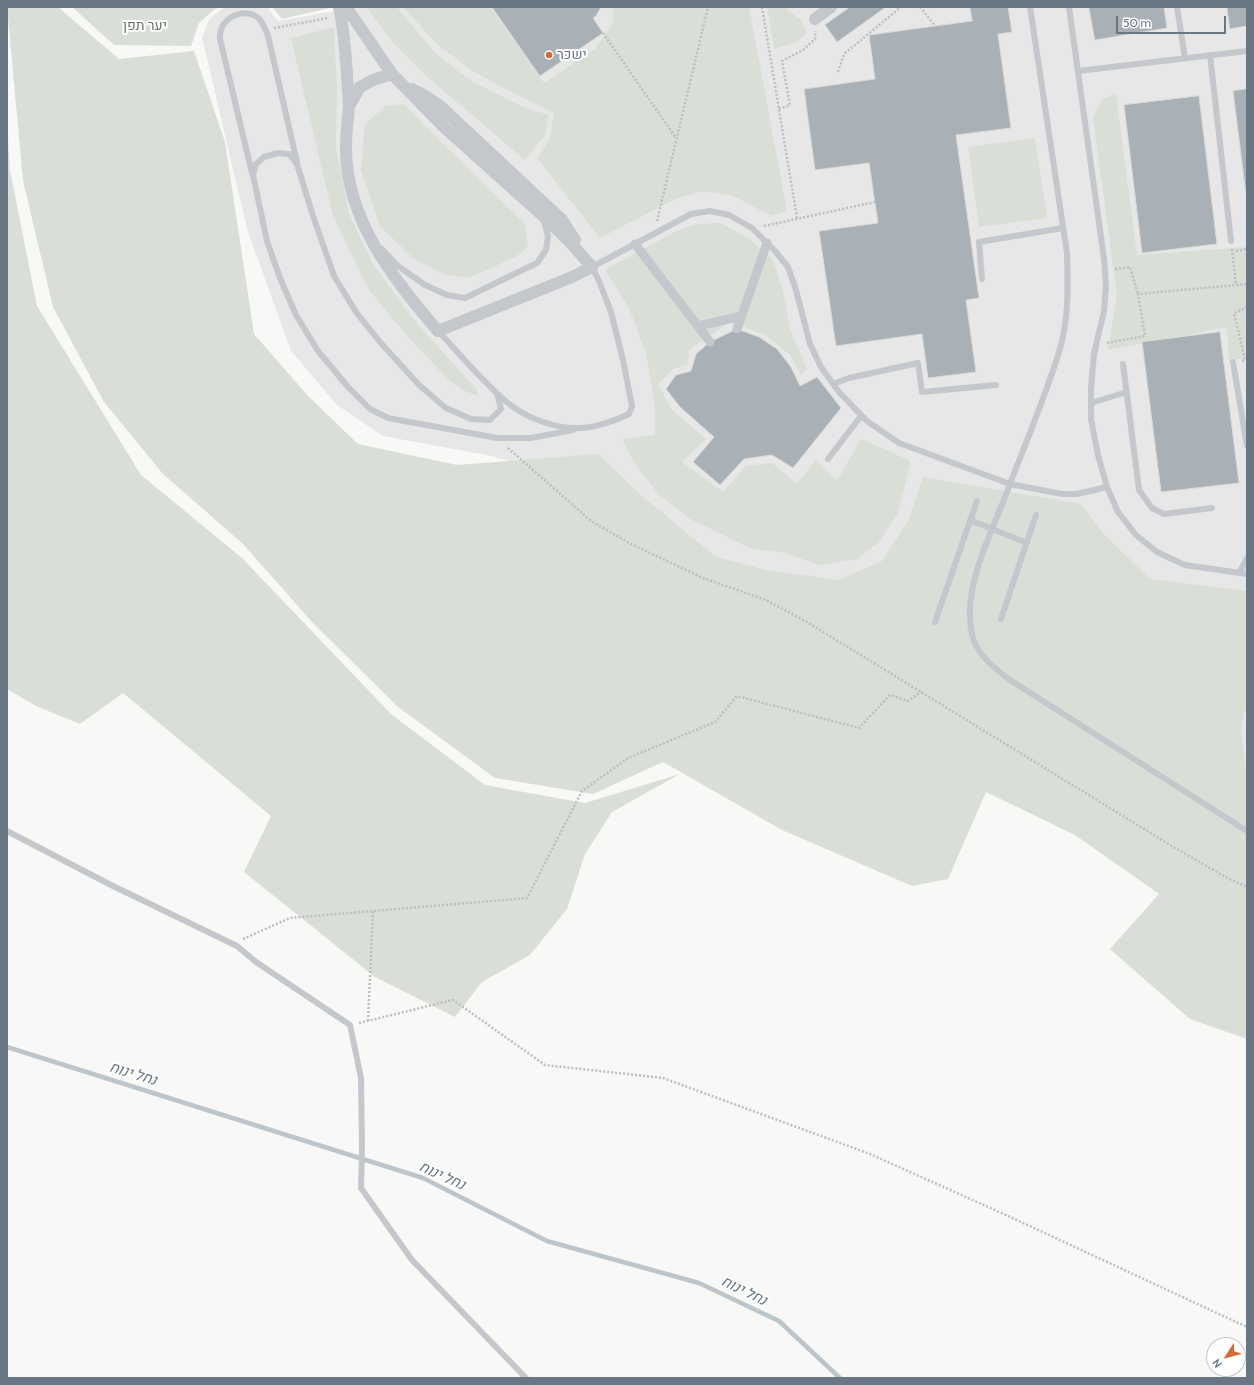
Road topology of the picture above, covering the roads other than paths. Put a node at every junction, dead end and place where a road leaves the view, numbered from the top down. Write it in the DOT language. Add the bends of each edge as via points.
graph roads {
  1 [pos="831,7"];
  2 [pos="1030,7"];
  3 [pos="1069,7"];
  4 [pos="1177,7"];
  5 [pos="342,10"];
  6 [pos="815,19"];
  7 [pos="1247,51"];
  8 [pos="1210,55"];
  9 [pos="1185,58"];
  10 [pos="1078,71"];
  11 [pos="392,74"];
  12 [pos="402,84"];
  13 [pos="349,106"];
  14 [pos="297,164"];
  15 [pos="253,175"];
  16 [pos="541,214"];
  17 [pos="1063,228"];
  18 [pos="370,239"];
  19 [pos="1232,241"];
  20 [pos="767,242"];
  21 [pos="635,244"];
  22 [pos="592,267"];
  23 [pos="982,279"];
  24 [pos="742,316"];
  25 [pos="698,326"];
  26 [pos="737,329"];
  27 [pos="438,331"];
  28 [pos="710,342"];
  29 [pos="1233,362"];
  30 [pos="1123,364"];
  31 [pos="833,384"];
  32 [pos="996,384"];
  33 [pos="1127,392"];
  34 [pos="497,393"];
  35 [pos="1091,403"];
  36 [pos="861,416"];
  37 [pos="579,428"];
  38 [pos="1247,446"];
  39 [pos="828,459"];
  40 [pos="1010,484"];
  41 [pos="1107,487"];
  42 [pos="977,501"];
  43 [pos="1212,508"];
  44 [pos="1036,515"];
  45 [pos="970,520"];
  46 [pos="992,529"];
  47 [pos="1027,543"];
  48 [pos="1247,558"];
  49 [pos="1239,573"];
  50 [pos="1247,574"];
  51 [pos="1001,619"];
  52 [pos="935,622"];
  53 [pos="7,831"];
  54 [pos="1247,831"];
  55 [pos="526,1378"];
  1 -- 6 [label="street"];
  2 -- 17 [label="lane"];
  3 -- 10 [label="lane"];
  4 -- 9 [label="lane"];
  5 -- 11 [label="street"];
  5 -- 13 [label="street"];
  7 -- 8 [label="lane"];
  8 -- 9 [label="lane"];
  8 -- 19 [label="lane"];
  9 -- 10 [label="lane"];
  10 -- 35 [label="lane" via="1106,286 1104,311 1096,346"];
  11 -- 12 [label="street"];
  11 -- 13 [label="street" via="360,87"];
  12 -- 16 [label="street" via="444,128"];
  12 -- 22 [label="street" via="440,107 562,220"];
  13 -- 18 [label="street" via="346,146 348,174 355,202"];
  14 -- 15 [label="lane" via="289,154 278,153 264,157 256,164"];
  14 -- 15 [label="lane" via="266,29 257,17 250,14 233,15 225,21 220,39"];
  14 -- 34 [label="lane" via="334,276 356,312 380,342 424,389 446,408 471,419 490,420 501,409"];
  15 -- 37 [label="lane" via="267,241 296,315 318,351 370,409 388,418 497,438 531,438"];
  16 -- 18 [label="lane" via="548,236 546,250 537,263 465,298 447,295 425,285 398,266"];
  16 -- 22 [label="street"];
  17 -- 23 [label="lane" via="979,242"];
  17 -- 40 [label="lane" via="1068,284 1067,316 1060,351"];
  18 -- 27 [label="street" via="413,303"];
  20 -- 21 [label="lane" via="752,228 729,215 710,211 691,214"];
  20 -- 24 [label="street"];
  20 -- 31 [label="lane" via="788,268 810,344"];
  21 -- 22 [label="lane"];
  21 -- 25 [label="street"];
  22 -- 27 [label="street"];
  22 -- 37 [label="lane" via="611,312 632,406 629,414 613,421"];
  24 -- 25 [label="street"];
  24 -- 26 [label="street"];
  25 -- 28 [label="street"];
  27 -- 34 [label="lane"];
  29 -- 38 [label="lane"];
  30 -- 33 [label="lane"];
  31 -- 32 [label="lane" via="918,362 922,392"];
  31 -- 36 [label="lane"];
  33 -- 35 [label="lane"];
  33 -- 43 [label="lane" via="1139,490 1152,508 1164,514"];
  34 -- 37 [label="lane" via="508,404 534,419"];
  35 -- 41 [label="lane" via="1091,419"];
  36 -- 39 [label="lane"];
  36 -- 40 [label="lane" via="899,443"];
  40 -- 41 [label="lane" via="1062,494 1077,494"];
  40 -- 46 [label="lane"];
  41 -- 49 [label="lane" via="1118,512 1136,535 1157,552 1185,565"];
  42 -- 45 [label="lane"];
  44 -- 47 [label="lane"];
  45 -- 46 [label="lane"];
  45 -- 52 [label="lane"];
  46 -- 47 [label="lane"];
  46 -- 54 [label="lane" via="974,578 970,617 972,635 980,652 992,667"];
  47 -- 51 [label="lane"];
  48 -- 49 [label="lane"];
  49 -- 50 [label="lane"];
  53 -- 55 [label="lane" via="238,946 256,962 350,1026 361,1078 361,1188 412,1260"];
}
